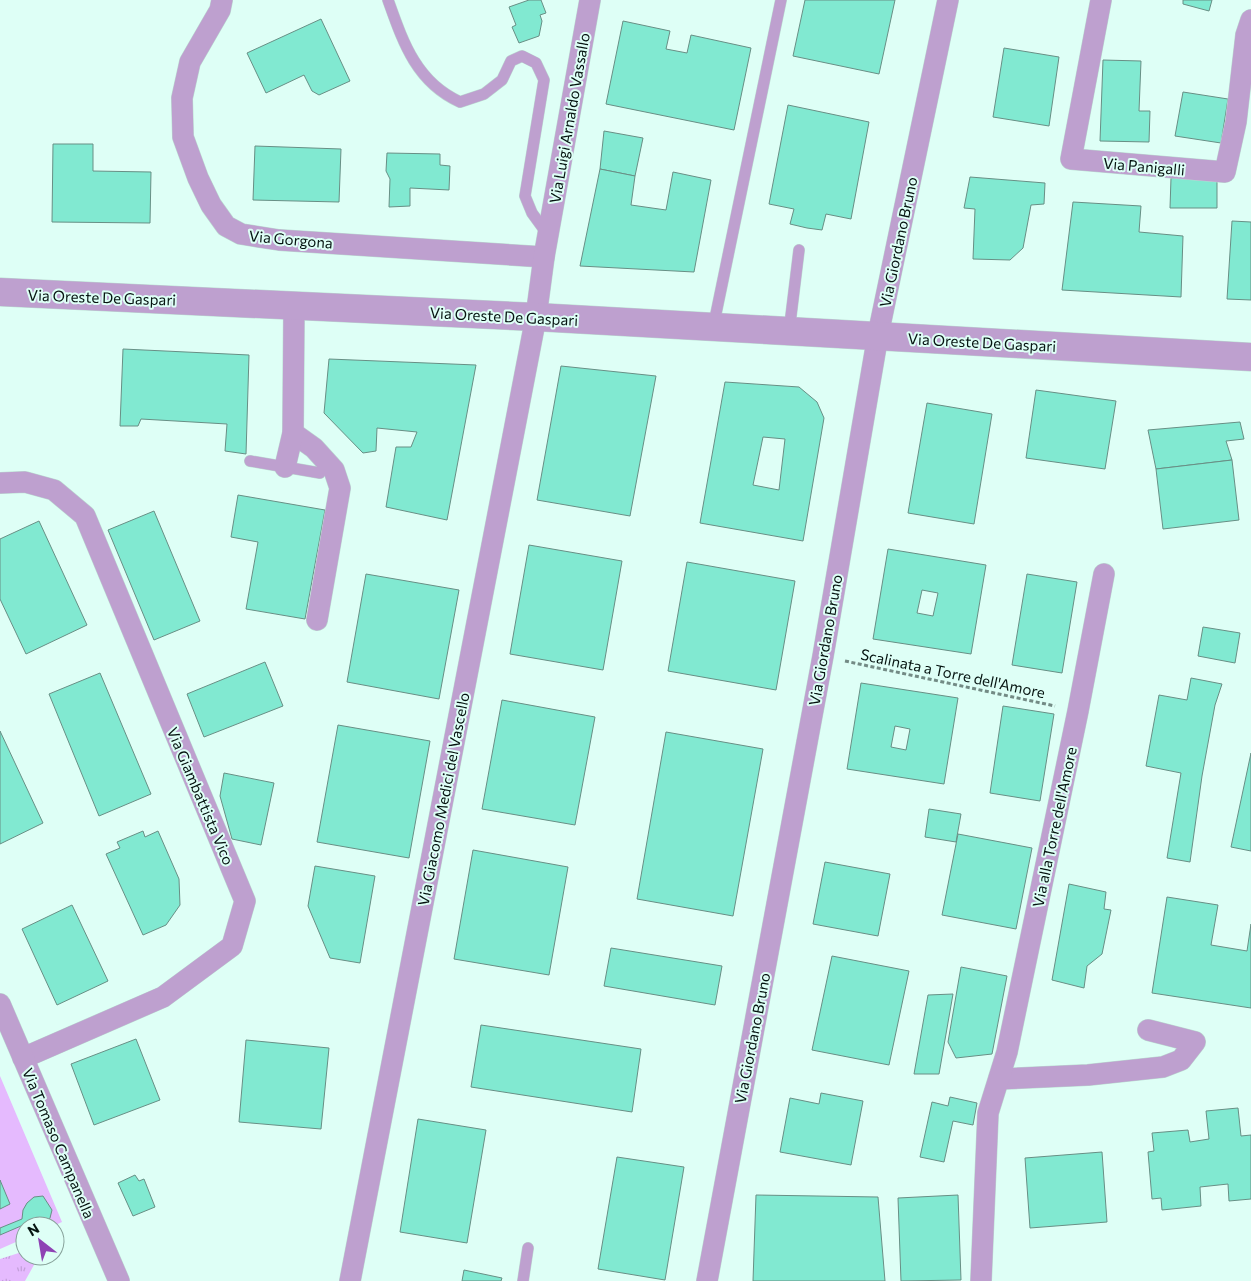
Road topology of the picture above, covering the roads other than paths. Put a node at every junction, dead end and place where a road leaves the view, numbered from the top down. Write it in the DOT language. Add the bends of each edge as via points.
graph roads {
  1 [pos="222,0"];
  2 [pos="388,0"];
  3 [pos="590,0"];
  4 [pos="781,0"];
  5 [pos="948,0"];
  6 [pos="1102,0"];
  7 [pos="1251,20"];
  8 [pos="548,235"];
  9 [pos="799,250"];
  10 [pos="544,257"];
  11 [pos="0,292"];
  12 [pos="294,305"];
  13 [pos="536,317"];
  14 [pos="713,328"];
  15 [pos="789,332"];
  16 [pos="878,336"];
  17 [pos="1251,357"];
  18 [pos="293,433"];
  19 [pos="250,461"];
  20 [pos="285,467"];
  21 [pos="320,473"];
  22 [pos="0,483"];
  23 [pos="1104,574"];
  24 [pos="316,620"];
  25 [pos="0,1004"];
  26 [pos="1148,1030"];
  27 [pos="23,1058"];
  28 [pos="999,1079"];
  29 [pos="528,1248"];
  30 [pos="119,1281"];
  31 [pos="350,1281"];
  32 [pos="523,1281"];
  33 [pos="707,1281"];
  34 [pos="981,1281"];
  1 -- 10 [label="street, Via Gorgona" via="220,10 190,62 182,108 183,137 198,178 226,226 241,234 279,240"];
  2 -- 8 [label="lane, Via Luigi Arnaldo Vassallo" via="406,48 426,78 445,96 460,102 484,94 502,80 511,61 522,56 536,64 544,80 525,196 532,213"];
  3 -- 8 [label="street, Via Luigi Arnaldo Vassallo"];
  4 -- 14 [label="lane"];
  5 -- 16 [label="street, Via Giordano Bruno"];
  6 -- 7 [label="street, Via Panigalli" via="1071,159 1225,172"];
  8 -- 10 [label="street, Via Luigi Arnaldo Vassallo"];
  9 -- 15 [label="lane"];
  10 -- 13 [label="street, Via Luigi Arnaldo Vassallo"];
  11 -- 12 [label="street, Via Oreste De Gaspari"];
  12 -- 13 [label="street, Via Oreste De Gaspari"];
  12 -- 18 [label="street"];
  13 -- 14 [label="street, Via Oreste De Gaspari"];
  13 -- 31 [label="street, Via Giacomo Medici del Vascello"];
  14 -- 15 [label="street, Via Oreste De Gaspari"];
  15 -- 16 [label="street, Via Oreste De Gaspari"];
  16 -- 17 [label="street, Via Oreste De Gaspari"];
  16 -- 33 [label="street, Via Giordano Bruno" via="823,656"];
  18 -- 20 [label="street"];
  18 -- 24 [label="street" via="314,448 334,470 340,488"];
  19 -- 20 [label="lane"];
  20 -- 21 [label="lane"];
  22 -- 27 [label="street, Via Giambattista Vico" via="25,482 54,490 85,516 245,901 232,946 163,997"];
  23 -- 28 [label="street, Via alla Torre dell'Amore"];
  25 -- 27 [label="street, Via Tomaso Campanella"];
  26 -- 28 [label="street" via="1194,1042 1181,1060 1163,1067 1088,1075"];
  27 -- 30 [label="street, Via Tomaso Campanella"];
  28 -- 34 [label="street, Via alla Torre dell'Amore" via="988,1113"];
  29 -- 32 [label="lane"];
}
